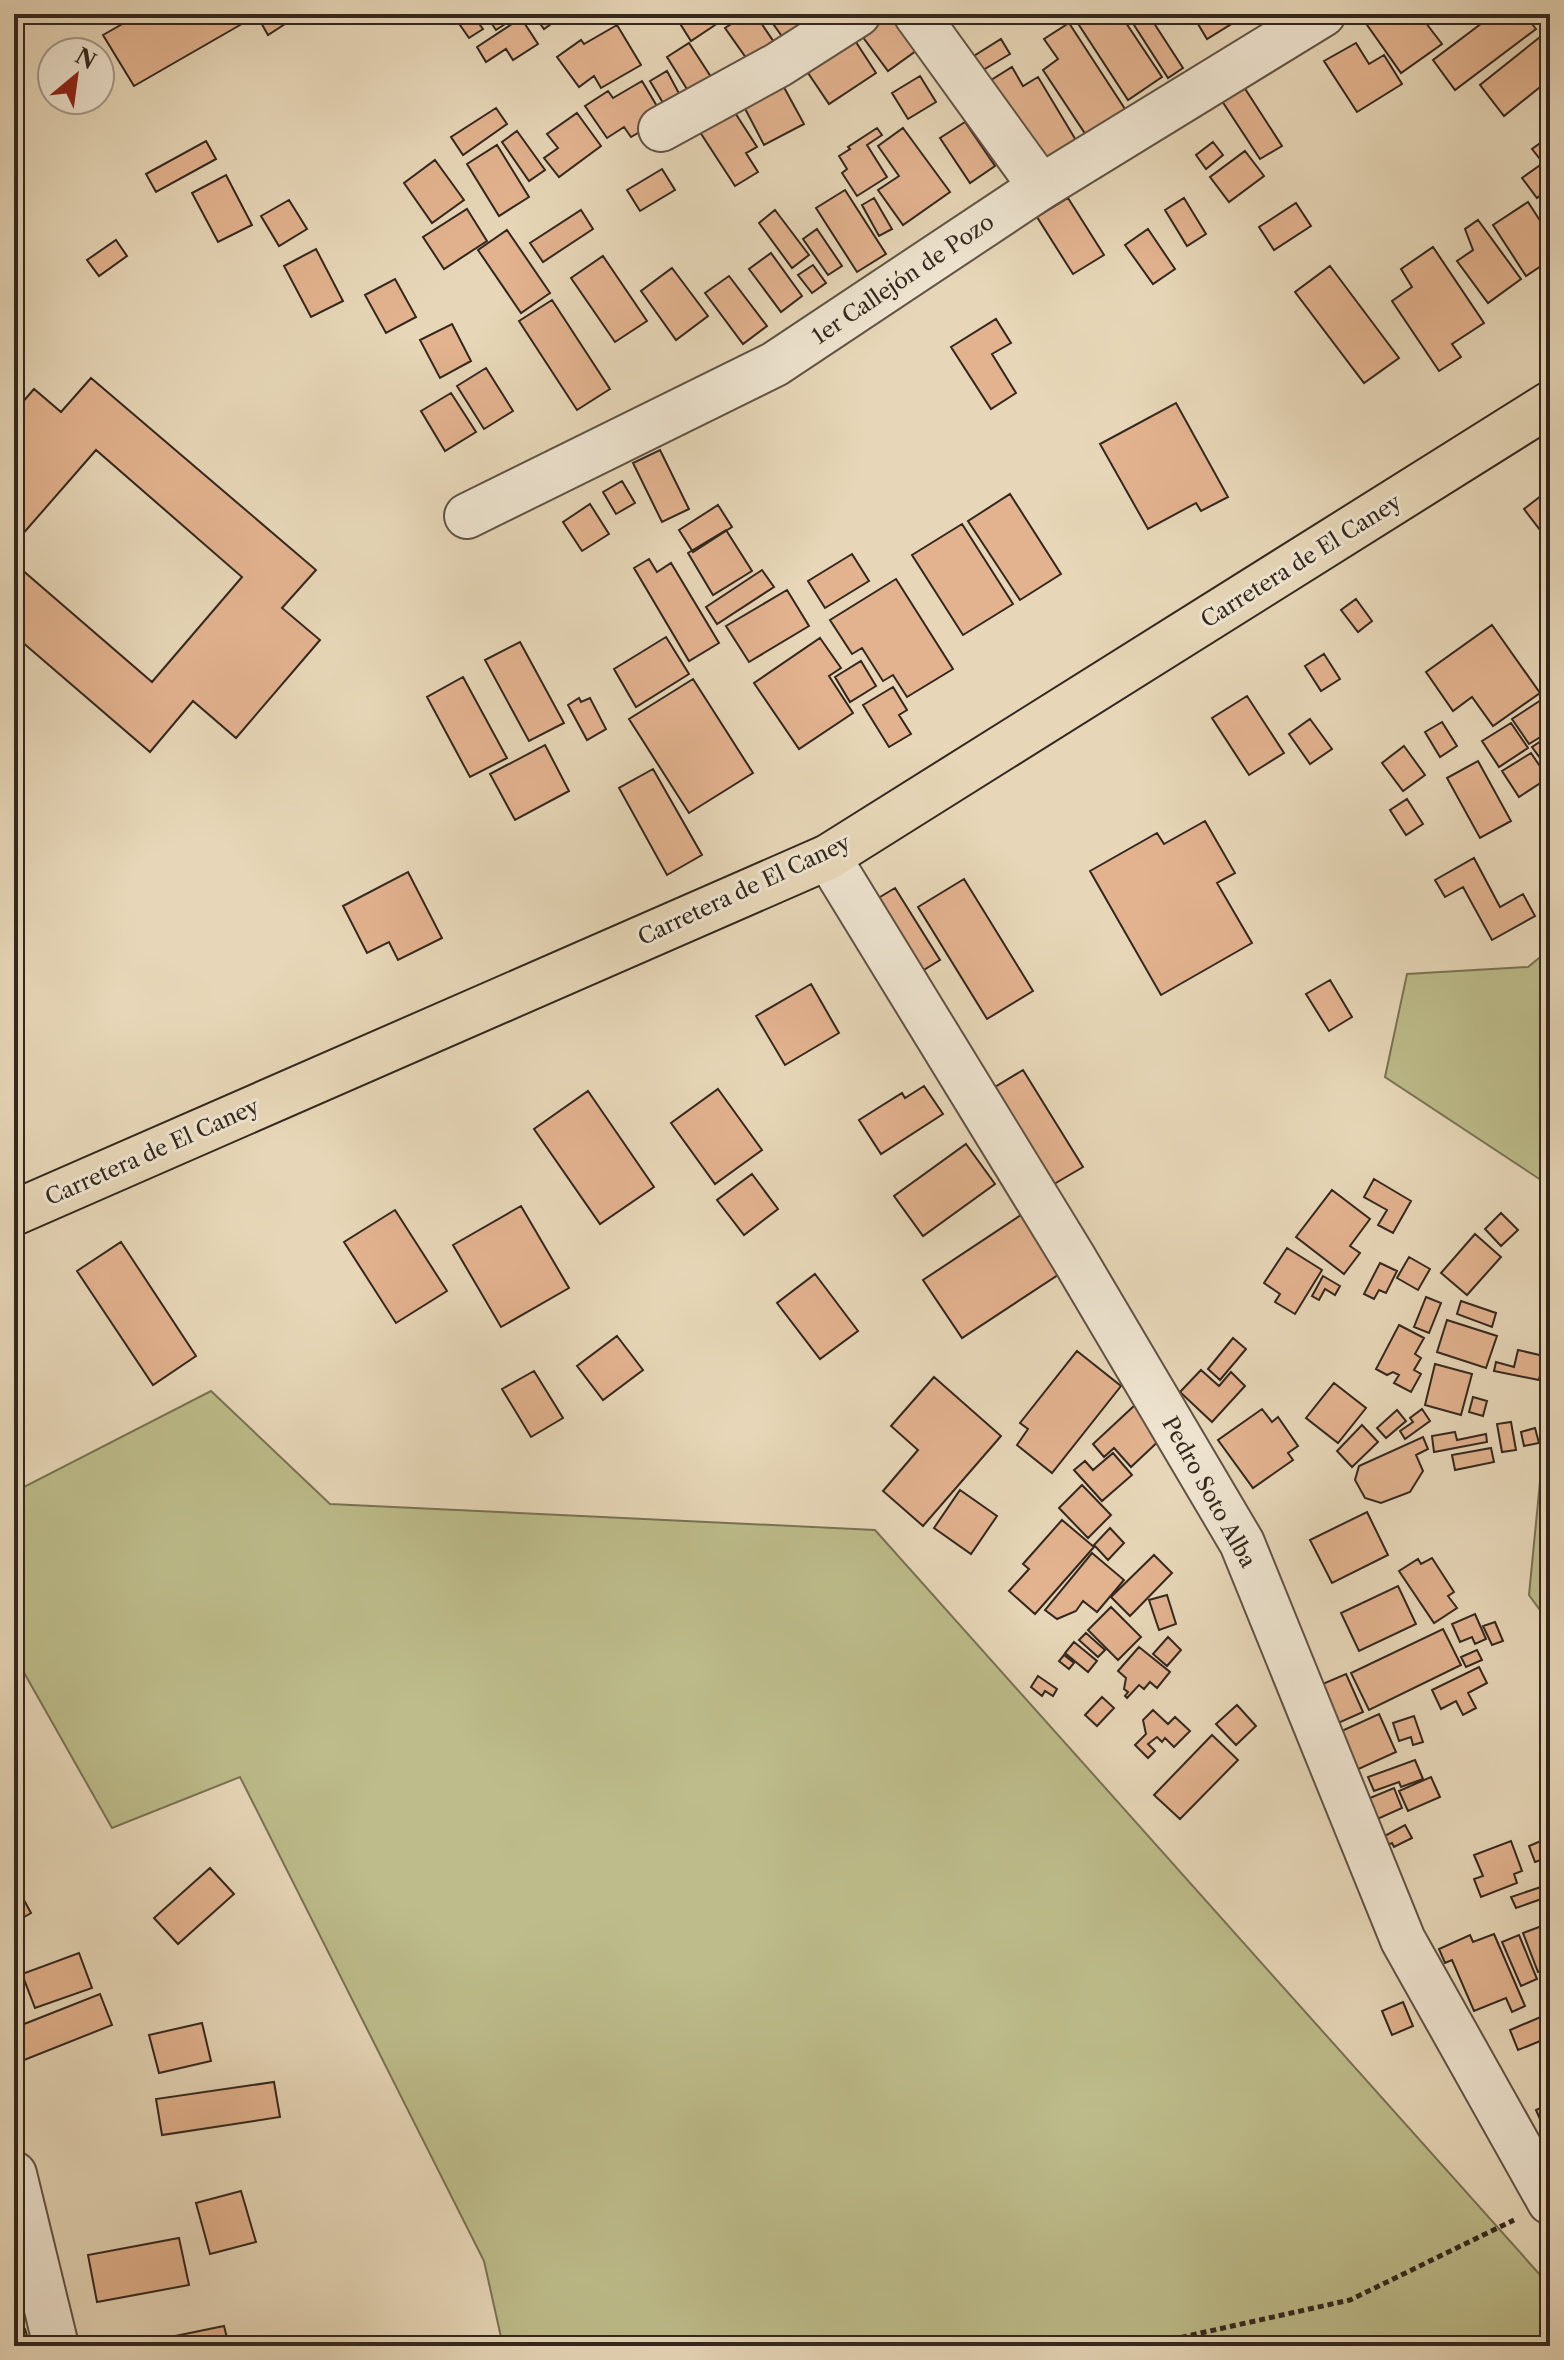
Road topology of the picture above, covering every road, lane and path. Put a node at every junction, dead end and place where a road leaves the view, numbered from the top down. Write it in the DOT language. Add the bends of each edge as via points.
graph roads {
  1 [pos="858,14"];
  2 [pos="916,14"];
  3 [pos="1323,14"];
  4 [pos="661,129"];
  5 [pos="1041,187"];
  6 [pos="1550,404"];
  7 [pos="467,516"];
  8 [pos="828,857"];
  9 [pos="15,1211"];
  10 [pos="14,2174"];
  11 [pos="1536,2210"];
  12 [pos="56,2346"];
  13 [pos="1142,2346"];
  1 -- 4 [label="street"];
  2 -- 5 [label="street"];
  3 -- 5 [label="street, 1er Callejón de Pozo"];
  5 -- 7 [label="street, 1er Callejón de Pozo" via="775,364"];
  6 -- 8 [label="main road, Carretera de El Caney"];
  8 -- 9 [label="main road, Carretera de El Caney"];
  8 -- 11 [label="street, Pedro Soto Alba" via="1242,1543 1403,1940"];
  10 -- 12 [label="street"];
  11 -- 13 [label="path" via="1350,2300"];
}
